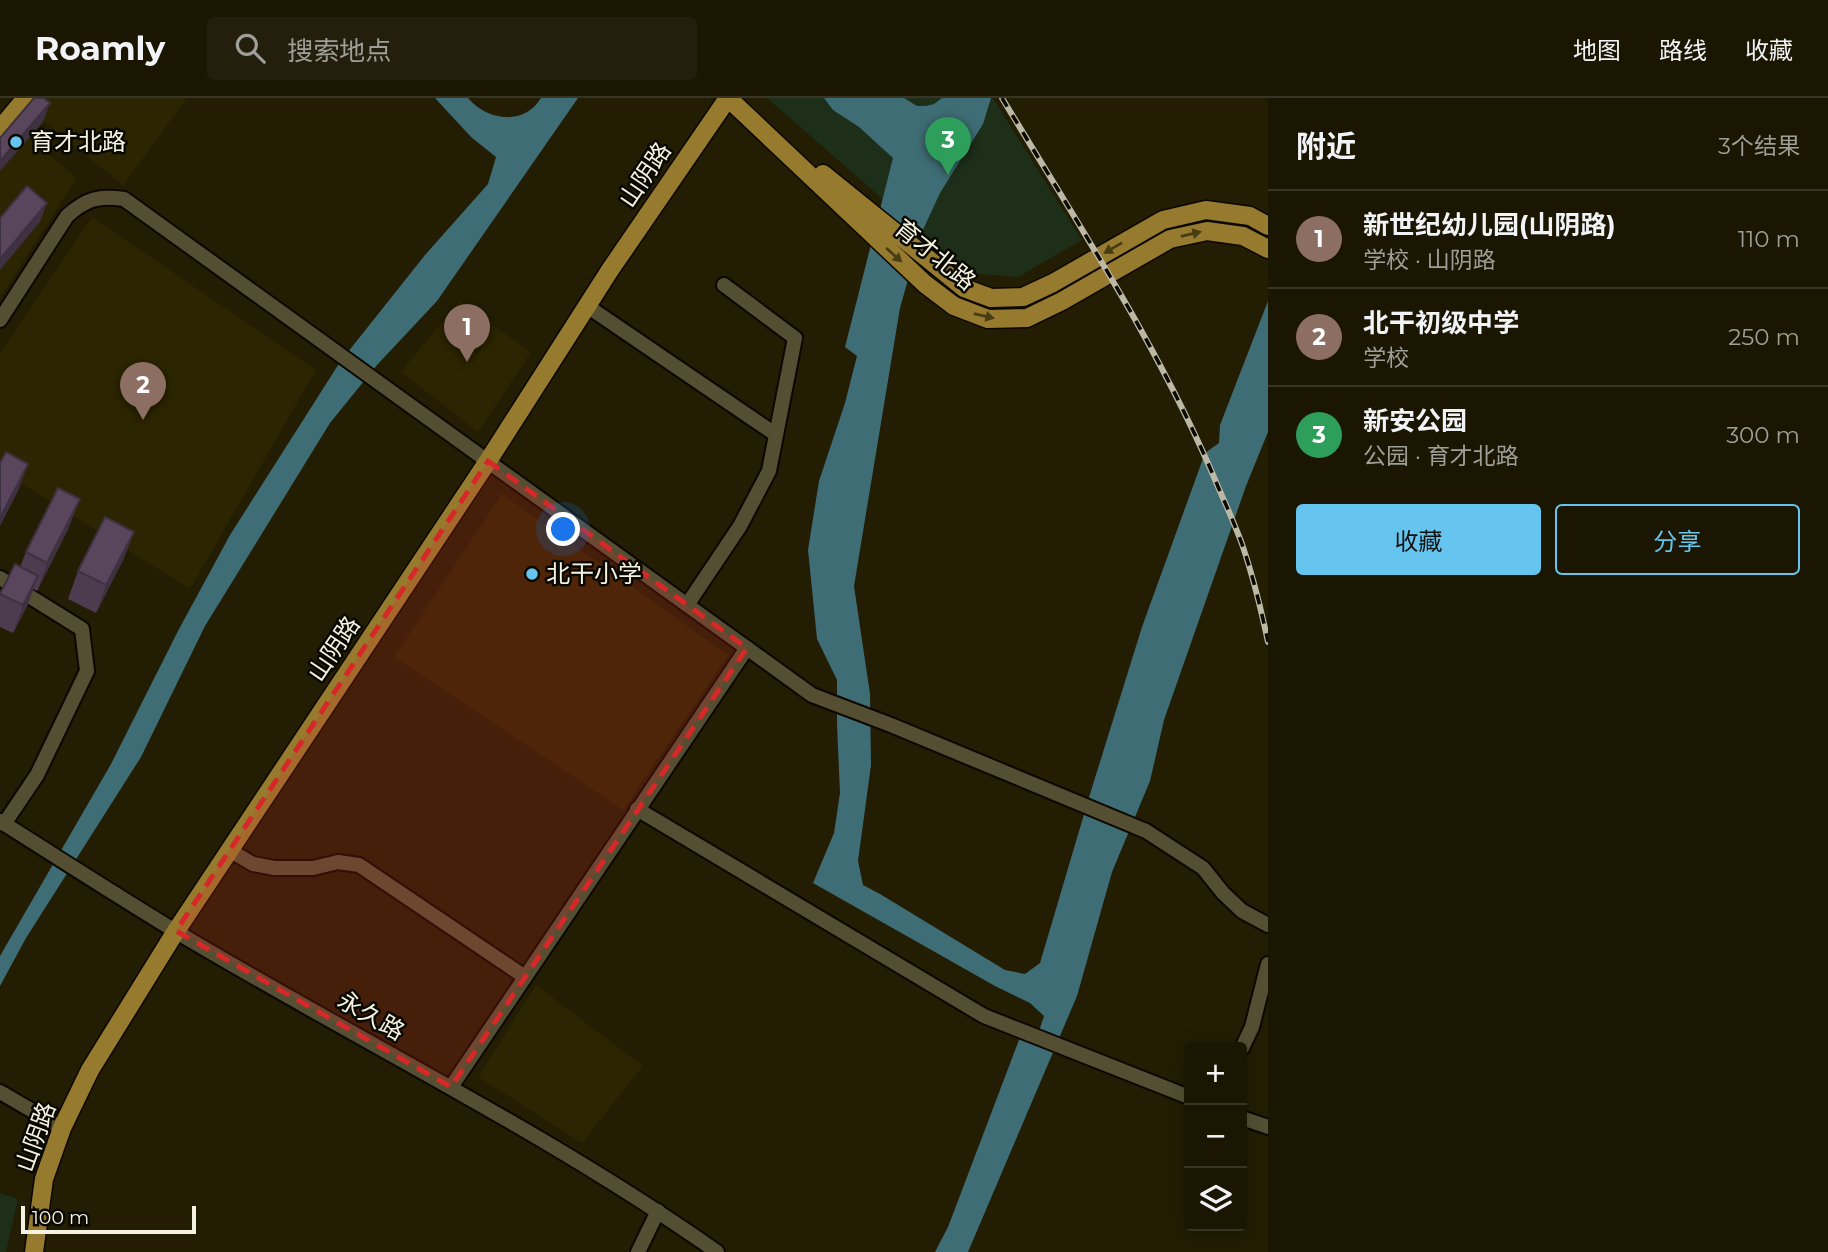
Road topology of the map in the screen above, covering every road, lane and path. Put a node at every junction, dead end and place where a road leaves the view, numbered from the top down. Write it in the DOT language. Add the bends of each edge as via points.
graph roads {
  1 [pos="728,98"];
  2 [pos="26,99"];
  3 [pos="0,129"];
  4 [pos="865,218"];
  5 [pos="1268,226"];
  6 [pos="1268,249"];
  7 [pos="724,285"];
  8 [pos="587,306"];
  9 [pos="0,320"];
  10 [pos="775,435"];
  11 [pos="488,461"];
  12 [pos="0,578"];
  13 [pos="687,605"];
  14 [pos="747,648"];
  15 [pos="637,809"];
  16 [pos="2,822"];
  17 [pos="229,850"];
  18 [pos="1268,925"];
  19 [pos="176,931"];
  20 [pos="1268,964"];
  21 [pos="525,977"];
  22 [pos="1245,1042"];
  23 [pos="451,1087"];
  24 [pos="0,1092"];
  25 [pos="1184,1095"];
  26 [pos="1247,1121"];
  27 [pos="62,1128"];
  28 [pos="1267,1131"];
  29 [pos="658,1210"];
  30 [pos="34,1252"];
  31 [pos="638,1252"];
  32 [pos="717,1252"];
  1 -- 4 [label="main road, 育才北路"];
  1 -- 8 [label="main road, 山阴路"];
  2 -- 3 [label="main road"];
  5 -- 4 [label="main road, 育才北路, one-way" via="1250,216 1206,210 1163,220 1023,297 991,298 964,288"];
  4 -- 6 [label="main road, 育才北路, one-way" via="925,284 954,306 988,318 1027,317 1170,239 1207,231 1243,236"];
  7 -- 10 [label="street" via="795,338"];
  8 -- 10 [label="street"];
  8 -- 11 [label="main road, 山阴路"];
  9 -- 11 [label="street" via="67,216 93,198 124,199"];
  10 -- 13 [label="street" via="769,471 740,526"];
  11 -- 13 [label="street"];
  11 -- 17 [label="main road, 山阴路"];
  12 -- 16 [label="street" via="82,629 87,671 37,775"];
  13 -- 14 [label="street"];
  14 -- 15 [label="street"];
  14 -- 18 [label="street" via="811,695 1146,831 1203,868 1242,911"];
  15 -- 21 [label="street"];
  15 -- 25 [label="street" via="984,1016"];
  16 -- 19 [label="street, 永久路"];
  17 -- 19 [label="main road, 山阴路"];
  17 -- 21 [label="street" via="253,864 274,868 313,868 338,862 359,865"];
  19 -- 23 [label="street, 永久路"];
  19 -- 27 [label="main road, 山阴路" via="90,1070"];
  20 -- 22 [label="street"];
  21 -- 23 [label="street"];
  23 -- 29 [label="street, 永久路"];
  24 -- 27 [label="street"];
  26 -- 28 [label="street"];
  27 -- 30 [label="main road, 山阴路" via="44,1179"];
  29 -- 31 [label="street"];
  29 -- 32 [label="street, 永久路"];
}
